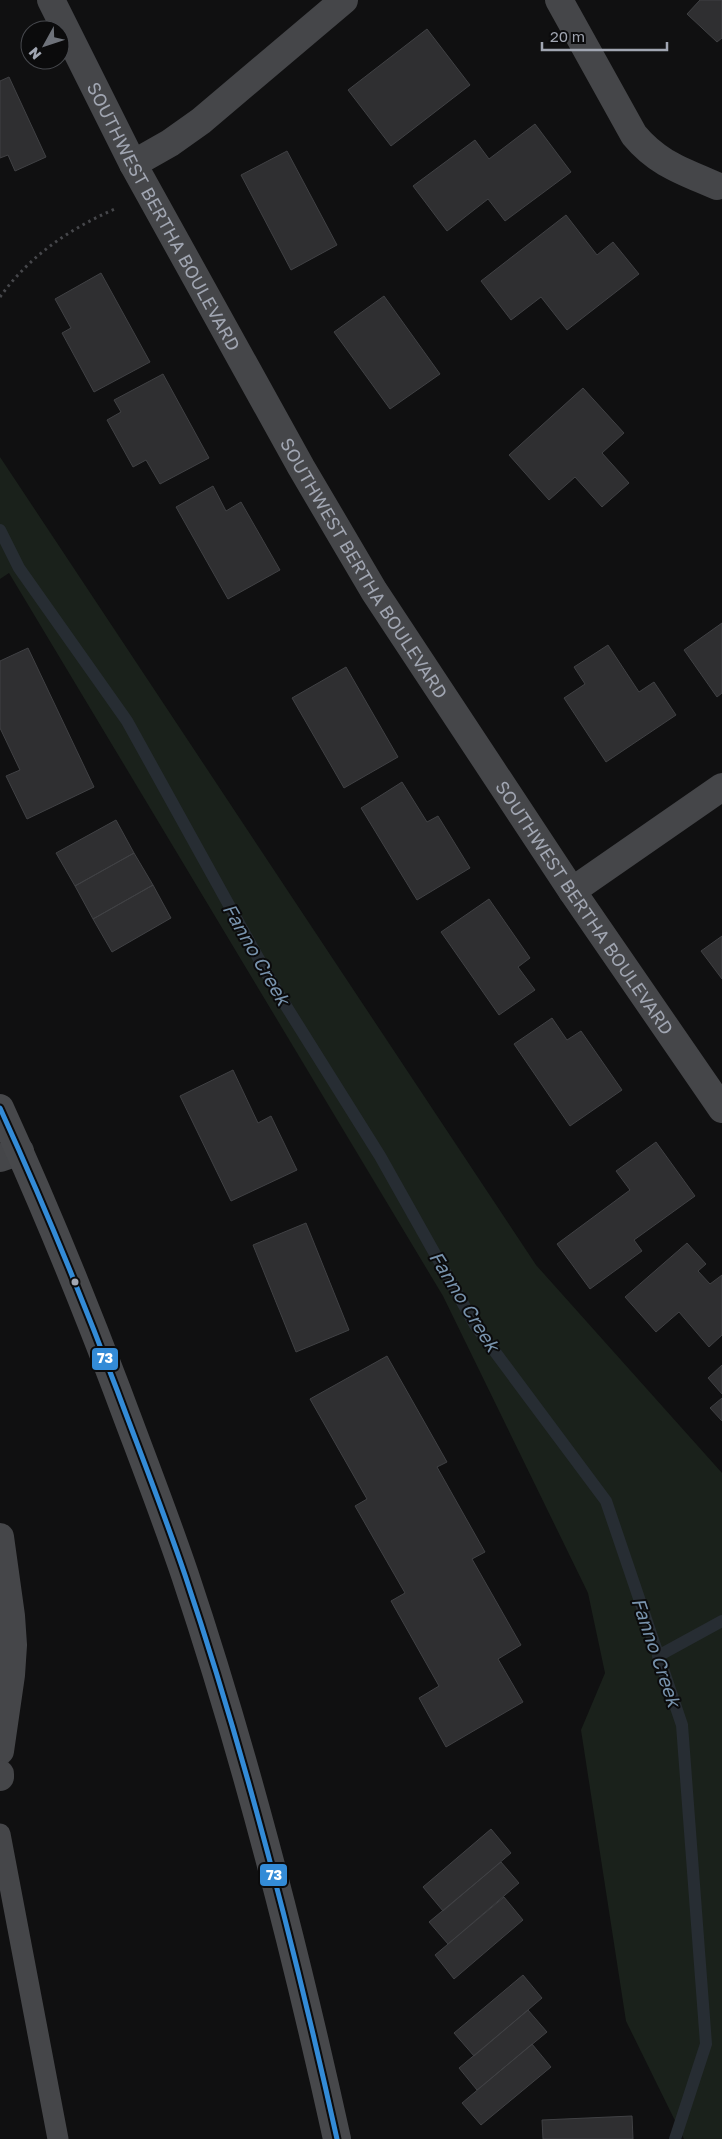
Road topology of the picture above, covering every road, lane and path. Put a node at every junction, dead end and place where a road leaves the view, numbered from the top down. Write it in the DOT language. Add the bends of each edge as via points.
graph roads {
  1 [pos="51,0"];
  2 [pos="344,0"];
  3 [pos="559,0"];
  4 [pos="133,164"];
  5 [pos="717,186"];
  6 [pos="149,190"];
  7 [pos="0,297"];
  8 [pos="722,788"];
  9 [pos="572,891"];
  10 [pos="0,1108"];
  11 [pos="722,1109"];
  12 [pos="10,1155"];
  13 [pos="0,1537"];
  14 [pos="0,1751"];
  15 [pos="0,1834"];
  16 [pos="58,2139"];
  17 [pos="337,2139"];
  1 -- 4 [label="street, SOUTHWEST BERTHA BOULEVARD"];
  2 -- 4 [label="street" via="201,121"];
  3 -- 5 [label="street" via="642,145 661,161"];
  4 -- 6 [label="street, SOUTHWEST BERTHA BOULEVARD"];
  6 -- 7 [label="path" via="66,233 22,269"];
  6 -- 9 [label="street, SOUTHWEST BERTHA BOULEVARD" via="292,450 374,591"];
  8 -- 9 [label="street"];
  9 -- 11 [label="street, SOUTHWEST BERTHA BOULEVARD"];
  10 -- 12 [label="main road"];
  12 -- 17 [label="main road" via="94,1327 152,1480 196,1610 279,1894"];
  13 -- 14 [label="street" via="13,1645"];
  15 -- 16 [label="lane"];
}
